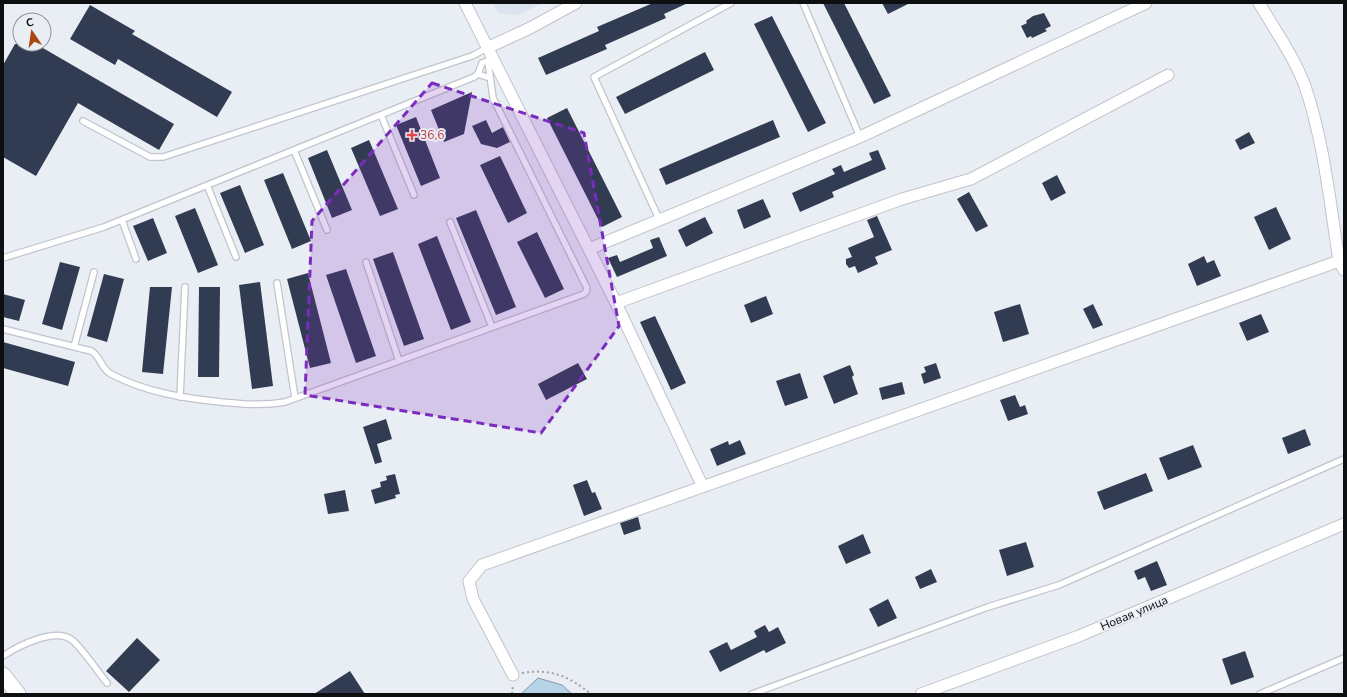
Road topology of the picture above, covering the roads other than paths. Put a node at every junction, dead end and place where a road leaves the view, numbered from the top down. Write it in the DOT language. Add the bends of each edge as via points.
graph roads {
  1 [pos="465,3"];
  2 [pos="576,3"];
  3 [pos="731,3"];
  4 [pos="803,3"];
  5 [pos="1146,3"];
  6 [pos="1259,3"];
  7 [pos="487,48"];
  8 [pos="490,60"];
  9 [pos="478,74"];
  10 [pos="1168,75"];
  11 [pos="490,78"];
  12 [pos="381,115"];
  13 [pos="83,120"];
  14 [pos="860,137"];
  15 [pos="294,150"];
  16 [pos="207,185"];
  17 [pos="414,194"];
  18 [pos="659,219"];
  19 [pos="122,220"];
  20 [pos="450,222"];
  21 [pos="327,230"];
  22 [pos="589,249"];
  23 [pos="236,256"];
  24 [pos="3,258"];
  25 [pos="136,260"];
  26 [pos="366,262"];
  27 [pos="1341,265"];
  28 [pos="94,272"];
  29 [pos="276,283"];
  30 [pos="185,287"];
  31 [pos="616,303"];
  32 [pos="492,327"];
  33 [pos="3,329"];
  34 [pos="74,347"];
  35 [pos="399,361"];
  36 [pos="180,397"];
  37 [pos="295,398"];
  38 [pos="1344,459"];
  39 [pos="702,485"];
  40 [pos="1344,524"];
  41 [pos="3,656"];
  42 [pos="1344,658"];
  43 [pos="3,675"];
  44 [pos="513,675"];
  45 [pos="107,683"];
  46 [pos="18,694"];
  47 [pos="752,694"];
  48 [pos="921,694"];
  49 [pos="1260,694"];
  1 -- 7 [label="street"];
  2 -- 7 [label="street"];
  3 -- 18 [label="lane" via="594,77"];
  4 -- 14 [label="lane"];
  5 -- 14 [label="street"];
  6 -- 27 [label="street" via="1295,63 1305,86 1328,183"];
  7 -- 8 [label="street"];
  7 -- 13 [label="lane" via="472,56 163,157 150,157"];
  8 -- 9 [label="lane" via="482,64"];
  8 -- 11 [label="lane"];
  8 -- 22 [label="street"];
  9 -- 11 [label="lane"];
  9 -- 12 [label="lane"];
  10 -- 31 [label="street" via="971,179 902,199"];
  11 -- 32 [label="lane" via="493,98 587,290 584,294"];
  12 -- 15 [label="lane"];
  12 -- 17 [label="lane"];
  14 -- 18 [label="street"];
  15 -- 16 [label="lane"];
  15 -- 21 [label="lane"];
  16 -- 19 [label="lane"];
  16 -- 23 [label="lane"];
  18 -- 22 [label="street"];
  19 -- 24 [label="lane"];
  19 -- 25 [label="lane"];
  20 -- 32 [label="lane"];
  22 -- 31 [label="street"];
  26 -- 35 [label="lane"];
  27 -- 39 [label="street"];
  28 -- 34 [label="lane"];
  29 -- 37 [label="lane"];
  30 -- 36 [label="lane"];
  31 -- 39 [label="street"];
  32 -- 35 [label="lane"];
  33 -- 34 [label="lane"];
  34 -- 36 [label="lane" via="94,352 111,374 138,387"];
  35 -- 37 [label="lane"];
  36 -- 37 [label="lane" via="257,405 271,405"];
  38 -- 47 [label="lane" via="1059,585 988,607"];
  39 -- 44 [label="street" via="482,565 469,581 473,599"];
  40 -- 48 [label="street, Новая улица" via="1079,636"];
  41 -- 45 [label="lane" via="21,645 60,635 72,640"];
  42 -- 49 [label="lane"];
  43 -- 46 [label="main road"];
}
